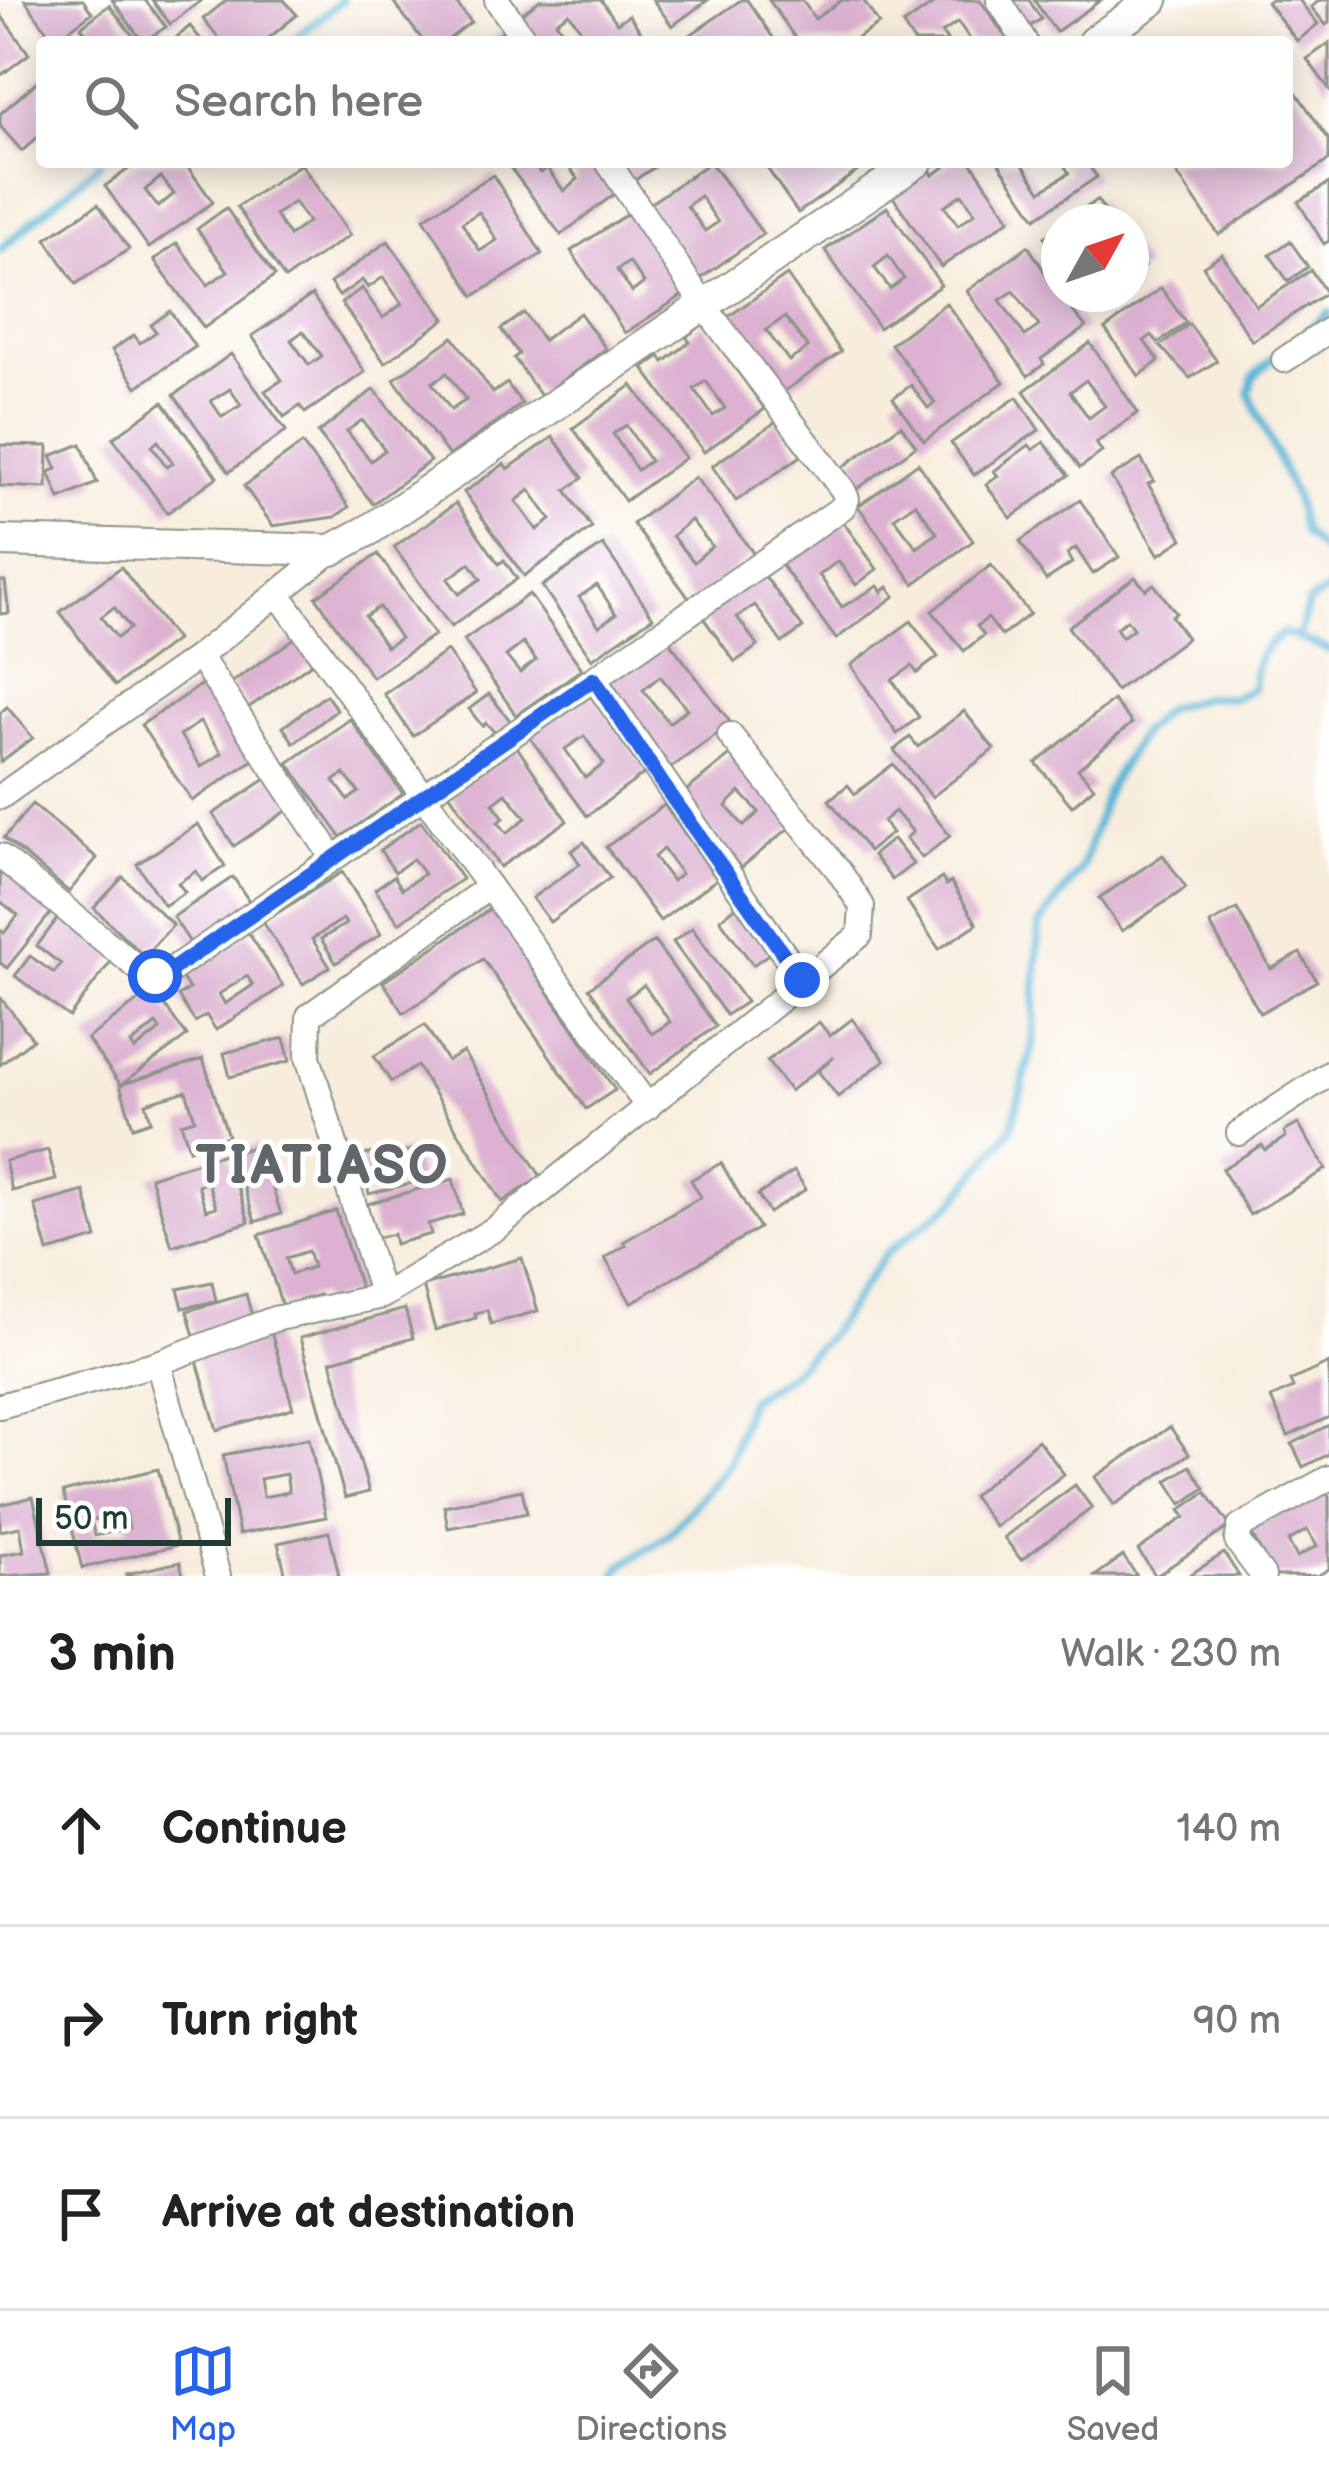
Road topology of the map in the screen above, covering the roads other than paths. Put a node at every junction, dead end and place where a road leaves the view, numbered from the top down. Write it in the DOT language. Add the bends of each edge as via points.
graph roads {
  1 [pos="497,0"];
  2 [pos="999,0"];
  3 [pos="1153,0"];
  4 [pos="522,36"];
  5 [pos="1021,36"];
  6 [pos="1102,36"];
  7 [pos="612,168"];
  8 [pos="908,168"];
  9 [pos="705,307"];
  10 [pos="1329,330"];
  11 [pos="1284,360"];
  12 [pos="0,541"];
  13 [pos="332,550"];
  14 [pos="278,594"];
  15 [pos="199,656"];
  16 [pos="594,679"];
  17 [pos="730,735"];
  18 [pos="0,797"];
  19 [pos="423,797"];
  20 [pos="0,856"];
  21 [pos="333,858"];
  22 [pos="489,887"];
  23 [pos="802,980"];
  24 [pos="1329,1074"];
  25 [pos="649,1108"];
  26 [pos="1239,1133"];
  27 [pos="382,1296"];
  28 [pos="158,1363"];
  29 [pos="0,1406"];
  30 [pos="1329,1478"];
  31 [pos="218,1576"];
  32 [pos="1263,1576"];
  1 -- 4 [label="street"];
  2 -- 5 [label="street"];
  3 -- 6 [label="street"];
  7 -- 9 [label="street"];
  8 -- 9 [label="street"];
  9 -- 13 [label="street"];
  9 -- 16 [label="street" via="847,500"];
  10 -- 11 [label="street"];
  12 -- 13 [label="street"];
  13 -- 14 [label="street"];
  14 -- 15 [label="street"];
  14 -- 19 [label="street"];
  15 -- 18 [label="street"];
  15 -- 21 [label="street"];
  16 -- 19 [label="street"];
  16 -- 23 [label="street"];
  17 -- 23 [label="street" via="862,906 860,935"];
  19 -- 21 [label="street"];
  19 -- 22 [label="street"];
  20 -- 21 [label="street" via="155,976"];
  22 -- 25 [label="street"];
  22 -- 27 [label="street" via="310,1016 308,1057"];
  23 -- 25 [label="street"];
  24 -- 26 [label="street"];
  25 -- 27 [label="street" via="496,1228"];
  27 -- 28 [label="street" via="274,1319"];
  28 -- 29 [label="street"];
  28 -- 31 [label="street"];
  30 -- 32 [label="street" via="1240,1527 1237,1541"];
}
